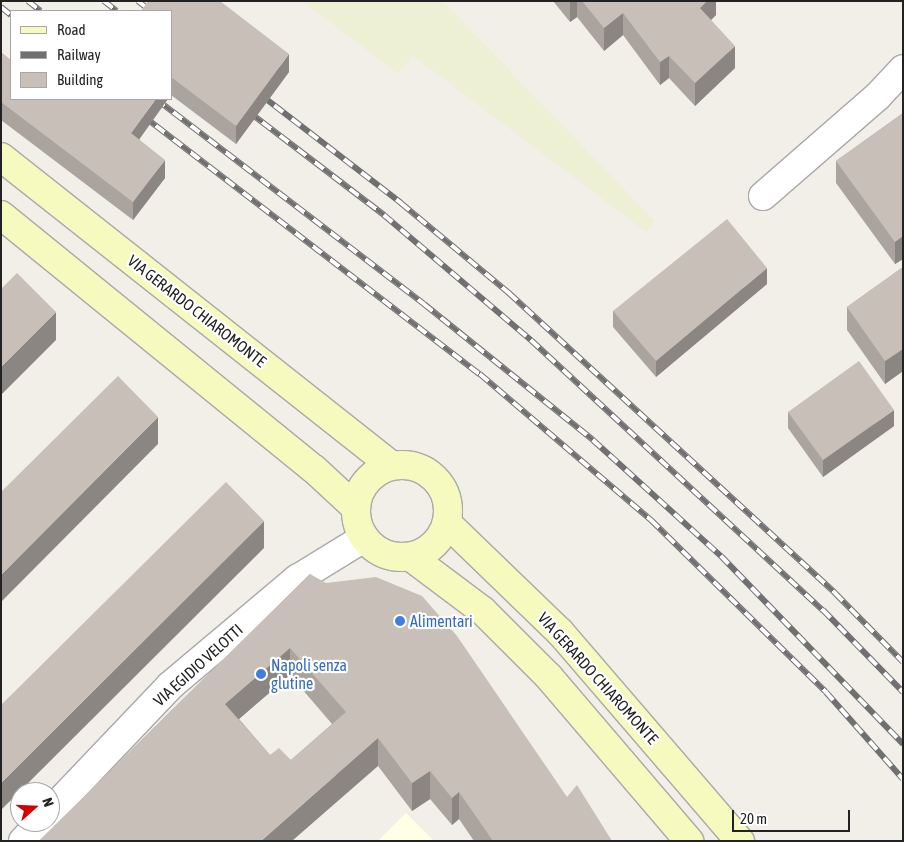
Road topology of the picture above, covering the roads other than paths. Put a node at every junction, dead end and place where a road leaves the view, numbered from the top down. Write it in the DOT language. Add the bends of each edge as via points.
graph roads {
  1 [pos="903,69"];
  2 [pos="1,157"];
  3 [pos="764,196"];
  4 [pos="1,215"];
  5 [pos="392,466"];
  6 [pos="356,508"];
  7 [pos="447,524"];
  8 [pos="364,538"];
  9 [pos="411,557"];
  10 [pos="60,802"];
  11 [pos="689,841"];
  12 [pos="740,841"];
  1 -- 3 [label="street" via="877,97"];
  2 -- 5 [label="street, VIA GERARDO CHIAROMONTE"];
  4 -- 6 [label="street" via="314,469"];
  5 -- 6 [label="street" via="371,476 358,496"];
  5 -- 7 [label="street" via="408,465 423,470 436,480 444,493"];
  6 -- 8 [label="street" via="358,529"];
  7 -- 9 [label="street" via="427,551"];
  7 -- 12 [label="street, VIA GERARDO CHIAROMONTE" via="560,632"];
  8 -- 9 [label="street" via="384,555"];
  8 -- 10 [label="street, VIA EGIDIO VELOTTI" via="297,579 172,685"];
  9 -- 11 [label="street" via="483,611 548,677"];
}
